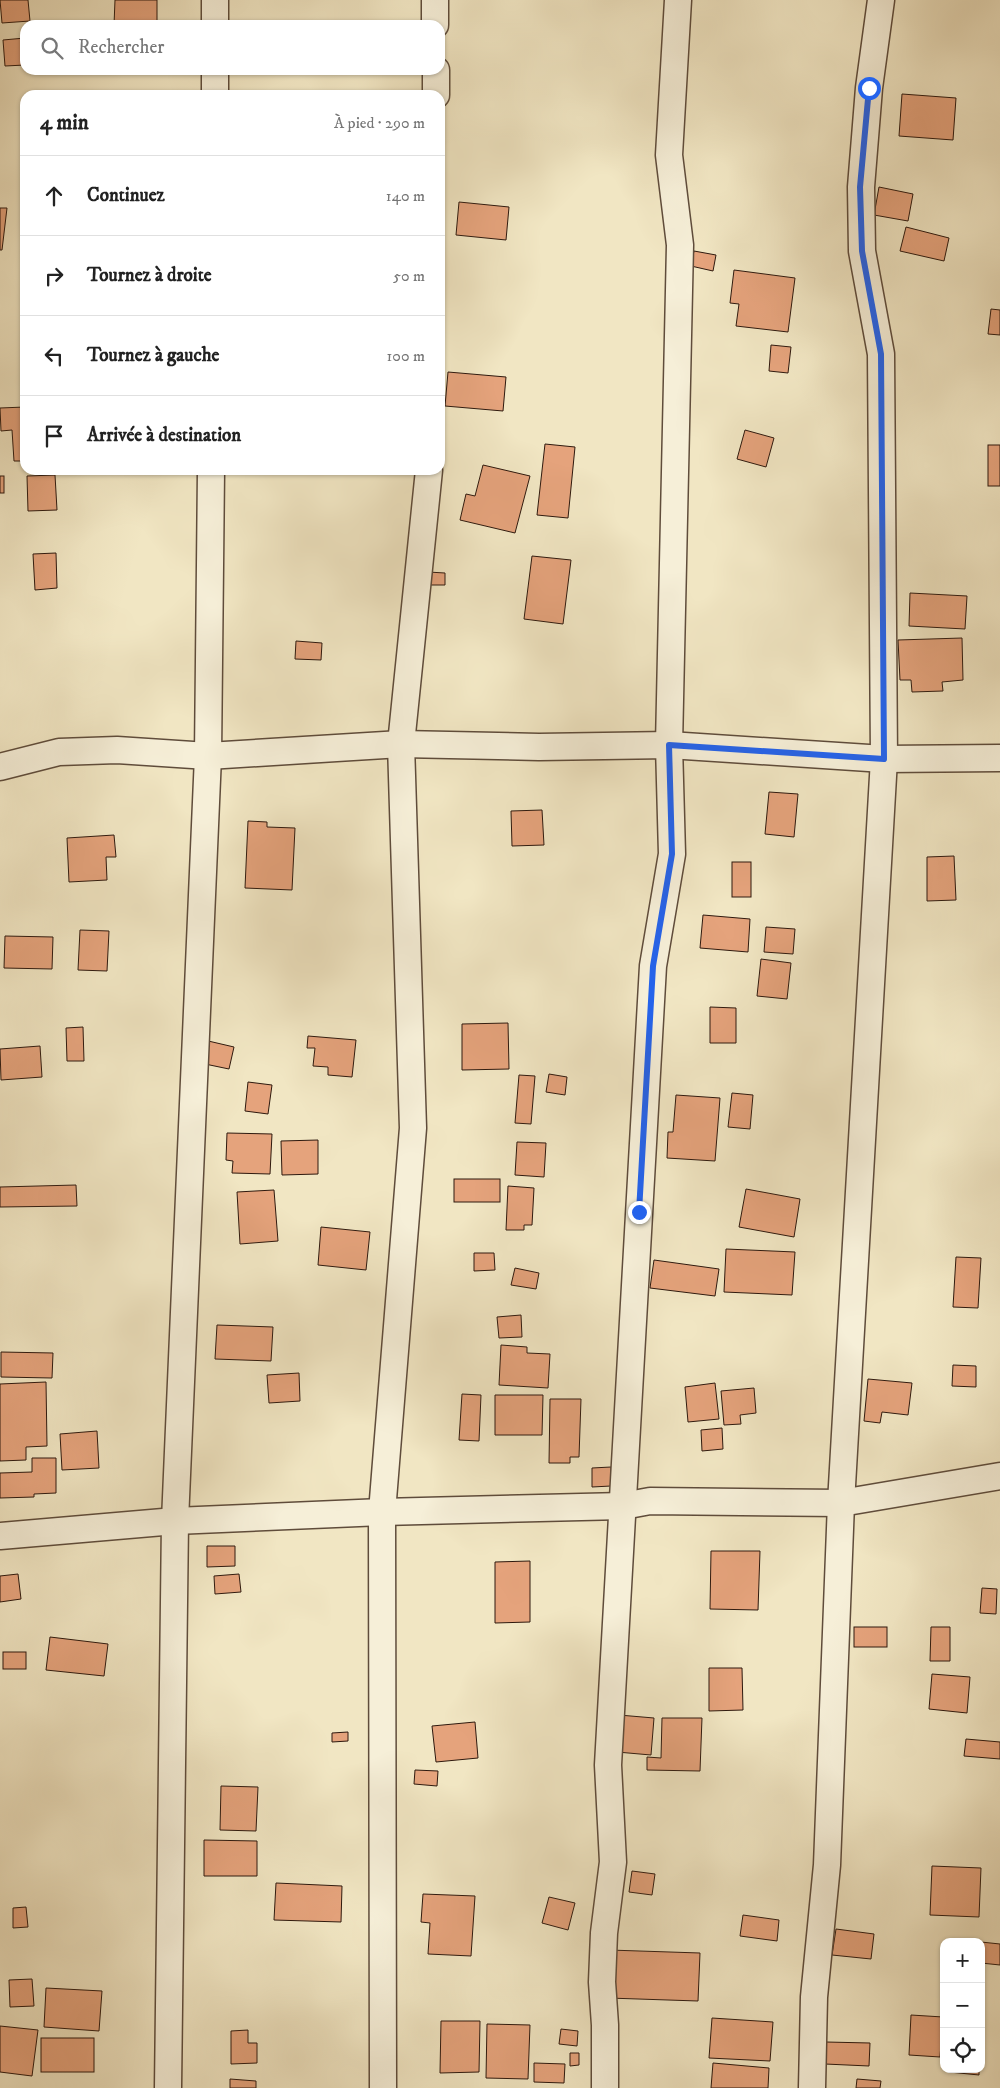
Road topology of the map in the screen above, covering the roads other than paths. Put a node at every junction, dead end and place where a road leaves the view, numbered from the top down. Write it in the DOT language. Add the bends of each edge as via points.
graph roads {
  1 [pos="215,0"];
  2 [pos="435,0"];
  3 [pos="678,0"];
  4 [pos="881,0"];
  5 [pos="215,20"];
  6 [pos="435,20"];
  7 [pos="215,75"];
  8 [pos="436,75"];
  9 [pos="215,90"];
  10 [pos="436,90"];
  11 [pos="211,475"];
  12 [pos="428,475"];
  13 [pos="401,744"];
  14 [pos="669,745"];
  15 [pos="208,756"];
  16 [pos="1000,758"];
  17 [pos="884,759"];
  18 [pos="0,767"];
  19 [pos="1000,1476"];
  20 [pos="841,1503"];
  21 [pos="623,1506"];
  22 [pos="382,1512"];
  23 [pos="175,1521"];
  24 [pos="0,1536"];
  25 [pos="168,2088"];
  26 [pos="383,2088"];
  27 [pos="605,2088"];
  28 [pos="812,2088"];
  1 -- 5 [label="street"];
  2 -- 6 [label="street"];
  3 -- 14 [label="street" via="669,155 680,245"];
  4 -- 17 [label="street" via="860,187 862,251 881,354"];
  7 -- 9 [label="street"];
  8 -- 10 [label="street"];
  11 -- 15 [label="street"];
  12 -- 13 [label="street"];
  13 -- 14 [label="street"];
  13 -- 15 [label="street"];
  13 -- 22 [label="street" via="413,1128"];
  14 -- 17 [label="street"];
  14 -- 21 [label="street" via="672,854 653,966"];
  15 -- 18 [label="street" via="117,750 59,752"];
  15 -- 23 [label="street"];
  16 -- 17 [label="street"];
  17 -- 20 [label="street"];
  19 -- 20 [label="street"];
  20 -- 21 [label="street" via="650,1501"];
  20 -- 28 [label="street" via="828,1836 814,1997"];
  21 -- 22 [label="street"];
  21 -- 27 [label="street" via="608,1765 613,1862 602,1982"];
  22 -- 23 [label="street"];
  22 -- 26 [label="street"];
  23 -- 24 [label="street"];
  23 -- 25 [label="street"];
}
